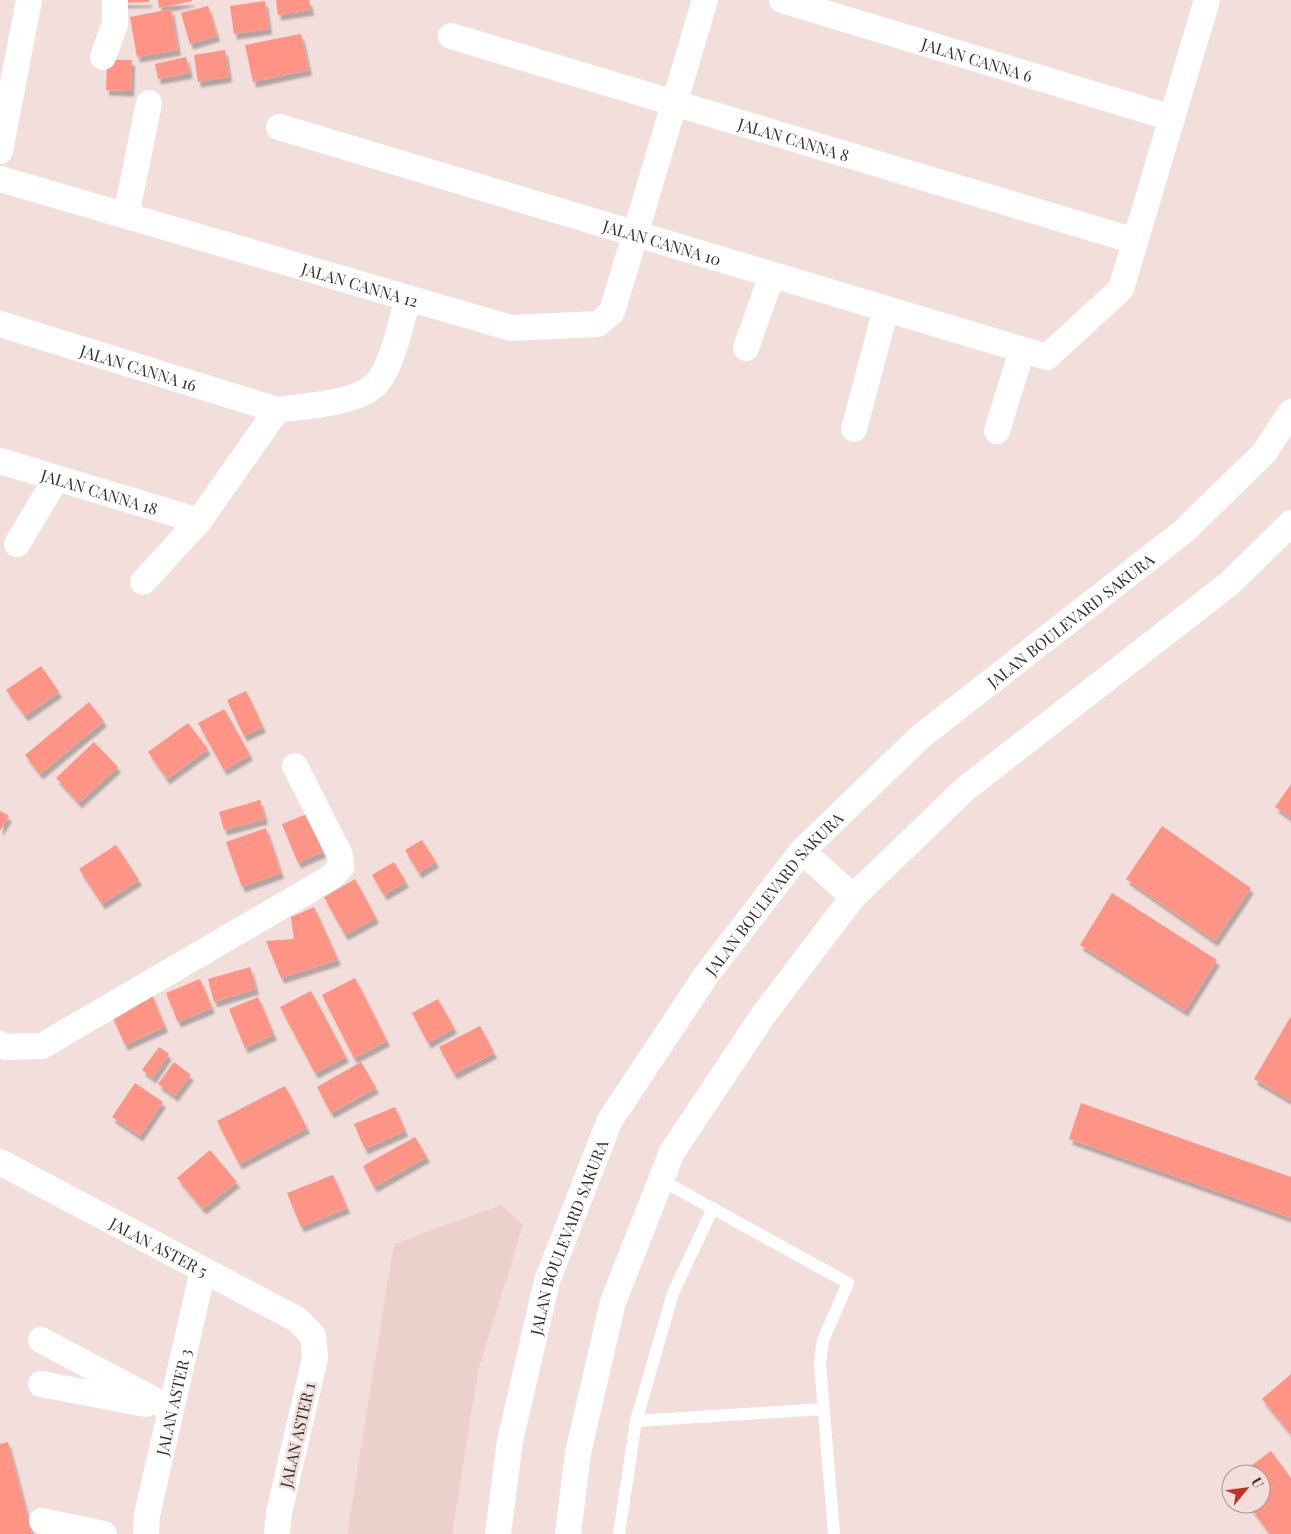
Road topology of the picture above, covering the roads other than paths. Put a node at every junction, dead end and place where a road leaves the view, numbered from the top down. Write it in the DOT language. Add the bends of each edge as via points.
graph roads {
  1 [pos="30,0"];
  2 [pos="116,0"];
  3 [pos="705,0"];
  4 [pos="782,0"];
  5 [pos="1207,0"];
  6 [pos="452,36"];
  7 [pos="103,57"];
  8 [pos="674,102"];
  9 [pos="149,103"];
  10 [pos="1172,118"];
  11 [pos="279,126"];
  12 [pos="0,151"];
  13 [pos="0,179"];
  14 [pos="126,216"];
  15 [pos="635,233"];
  16 [pos="1135,241"];
  17 [pos="772,275"];
  18 [pos="408,298"];
  19 [pos="886,309"];
  20 [pos="0,324"];
  21 [pos="746,348"];
  22 [pos="1022,350"];
  23 [pos="277,410"];
  24 [pos="1291,412"];
  25 [pos="854,429"];
  26 [pos="997,431"];
  27 [pos="0,461"];
  28 [pos="56,479"];
  29 [pos="199,520"];
  30 [pos="1288,533"];
  31 [pos="17,544"];
  32 [pos="142,582"];
  33 [pos="295,766"];
  34 [pos="802,851"];
  35 [pos="854,897"];
  36 [pos="0,1044"];
  37 [pos="0,1162"];
  38 [pos="661,1180"];
  39 [pos="713,1208"];
  40 [pos="202,1270"];
  41 [pos="313,1336"];
  42 [pos="41,1340"];
  43 [pos="41,1384"];
  44 [pos="171,1409"];
  45 [pos="824,1409"];
  46 [pos="636,1421"];
  47 [pos="42,1521"];
  48 [pos="104,1534"];
  49 [pos="146,1534"];
  50 [pos="278,1534"];
  51 [pos="498,1534"];
  52 [pos="568,1534"];
  53 [pos="620,1534"];
  54 [pos="834,1534"];
  1 -- 12 [label="street"];
  2 -- 7 [label="street" via="115,24"];
  3 -- 8 [label="street"];
  4 -- 10 [label="street, JALAN CANNA 6"];
  5 -- 10 [label="street"];
  6 -- 8 [label="street, JALAN CANNA 8"];
  8 -- 15 [label="street"];
  8 -- 16 [label="street, JALAN CANNA 8"];
  9 -- 14 [label="street"];
  10 -- 16 [label="street"];
  11 -- 15 [label="street, JALAN CANNA 10"];
  13 -- 14 [label="street, JALAN CANNA 12"];
  14 -- 18 [label="street, JALAN CANNA 12"];
  15 -- 17 [label="street, JALAN CANNA 10"];
  15 -- 18 [label="street, JALAN CANNA 12" via="612,312 598,324 511,328"];
  16 -- 22 [label="street, JALAN CANNA 10" via="1121,289 1047,357"];
  17 -- 19 [label="street, JALAN CANNA 10"];
  17 -- 21 [label="street"];
  18 -- 23 [label="street" via="387,365 373,387 349,398"];
  19 -- 22 [label="street, JALAN CANNA 10"];
  19 -- 25 [label="street"];
  20 -- 23 [label="street, JALAN CANNA 16"];
  22 -- 26 [label="street"];
  23 -- 29 [label="street"];
  24 -- 34 [label="street, JALAN BOULEVARD SAKURA" via="1264,453 1184,531 920,737"];
  27 -- 28 [label="street, JALAN CANNA 18"];
  28 -- 29 [label="street, JALAN CANNA 18"];
  28 -- 31 [label="street"];
  29 -- 32 [label="street"];
  30 -- 35 [label="street" via="1230,583 965,789"];
  33 -- 36 [label="street" via="340,855 340,867 330,878 42,1046 6,1047"];
  34 -- 35 [label="street"];
  34 -- 51 [label="street, JALAN BOULEVARD SAKURA" via="708,974 610,1120 547,1281 510,1441"];
  35 -- 38 [label="street" via="764,1014 672,1152"];
  37 -- 40 [label="street, JALAN ASTER 5"];
  38 -- 39 [label="lane"];
  38 -- 52 [label="street" via="612,1302 578,1454"];
  39 -- 45 [label="lane" via="848,1283 824,1340 820,1363"];
  39 -- 46 [label="lane" via="673,1293"];
  40 -- 41 [label="street, JALAN ASTER 5" via="298,1320"];
  40 -- 44 [label="street, JALAN ASTER 3"];
  41 -- 50 [label="street, JALAN ASTER 1" via="315,1358 279,1513"];
  42 -- 44 [label="street"];
  43 -- 44 [label="street"];
  44 -- 49 [label="street, JALAN ASTER 3" via="147,1515"];
  45 -- 46 [label="lane"];
  45 -- 54 [label="lane"];
  46 -- 53 [label="lane"];
  47 -- 48 [label="street"];
}
